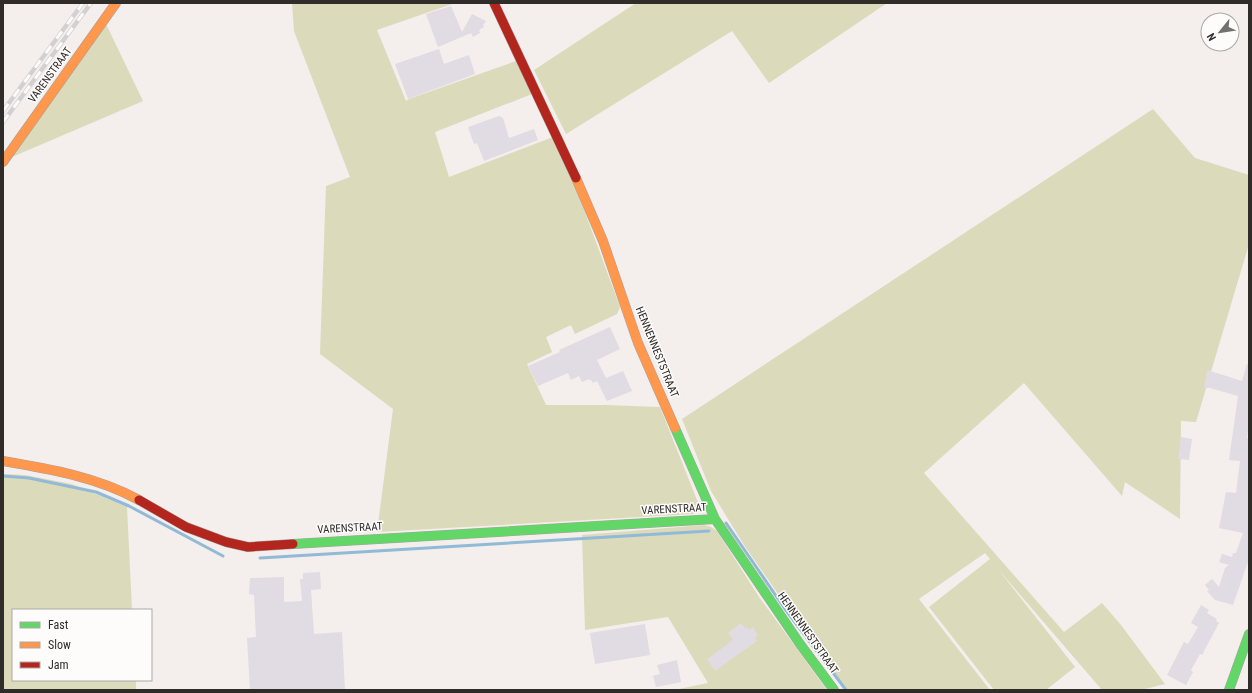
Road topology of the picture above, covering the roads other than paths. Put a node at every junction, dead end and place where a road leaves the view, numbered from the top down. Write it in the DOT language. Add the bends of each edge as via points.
graph roads {
  1 [pos="116,3"];
  2 [pos="494,3"];
  3 [pos="3,162"];
  4 [pos="3,461"];
  5 [pos="715,519"];
  6 [pos="1249,634"];
  7 [pos="834,690"];
  8 [pos="1229,690"];
  1 -- 3 [label="street, VARENSTRAAT"];
  2 -- 5 [label="street, HENNENNESTSTRAAT" via="585,198 603,241 638,343"];
  4 -- 5 [label="street, VARENSTRAAT" via="90,479 131,496 186,527 248,547"];
  5 -- 7 [label="street, HENNENNESTSTRAAT"];
  6 -- 8 [label="street"];
}
